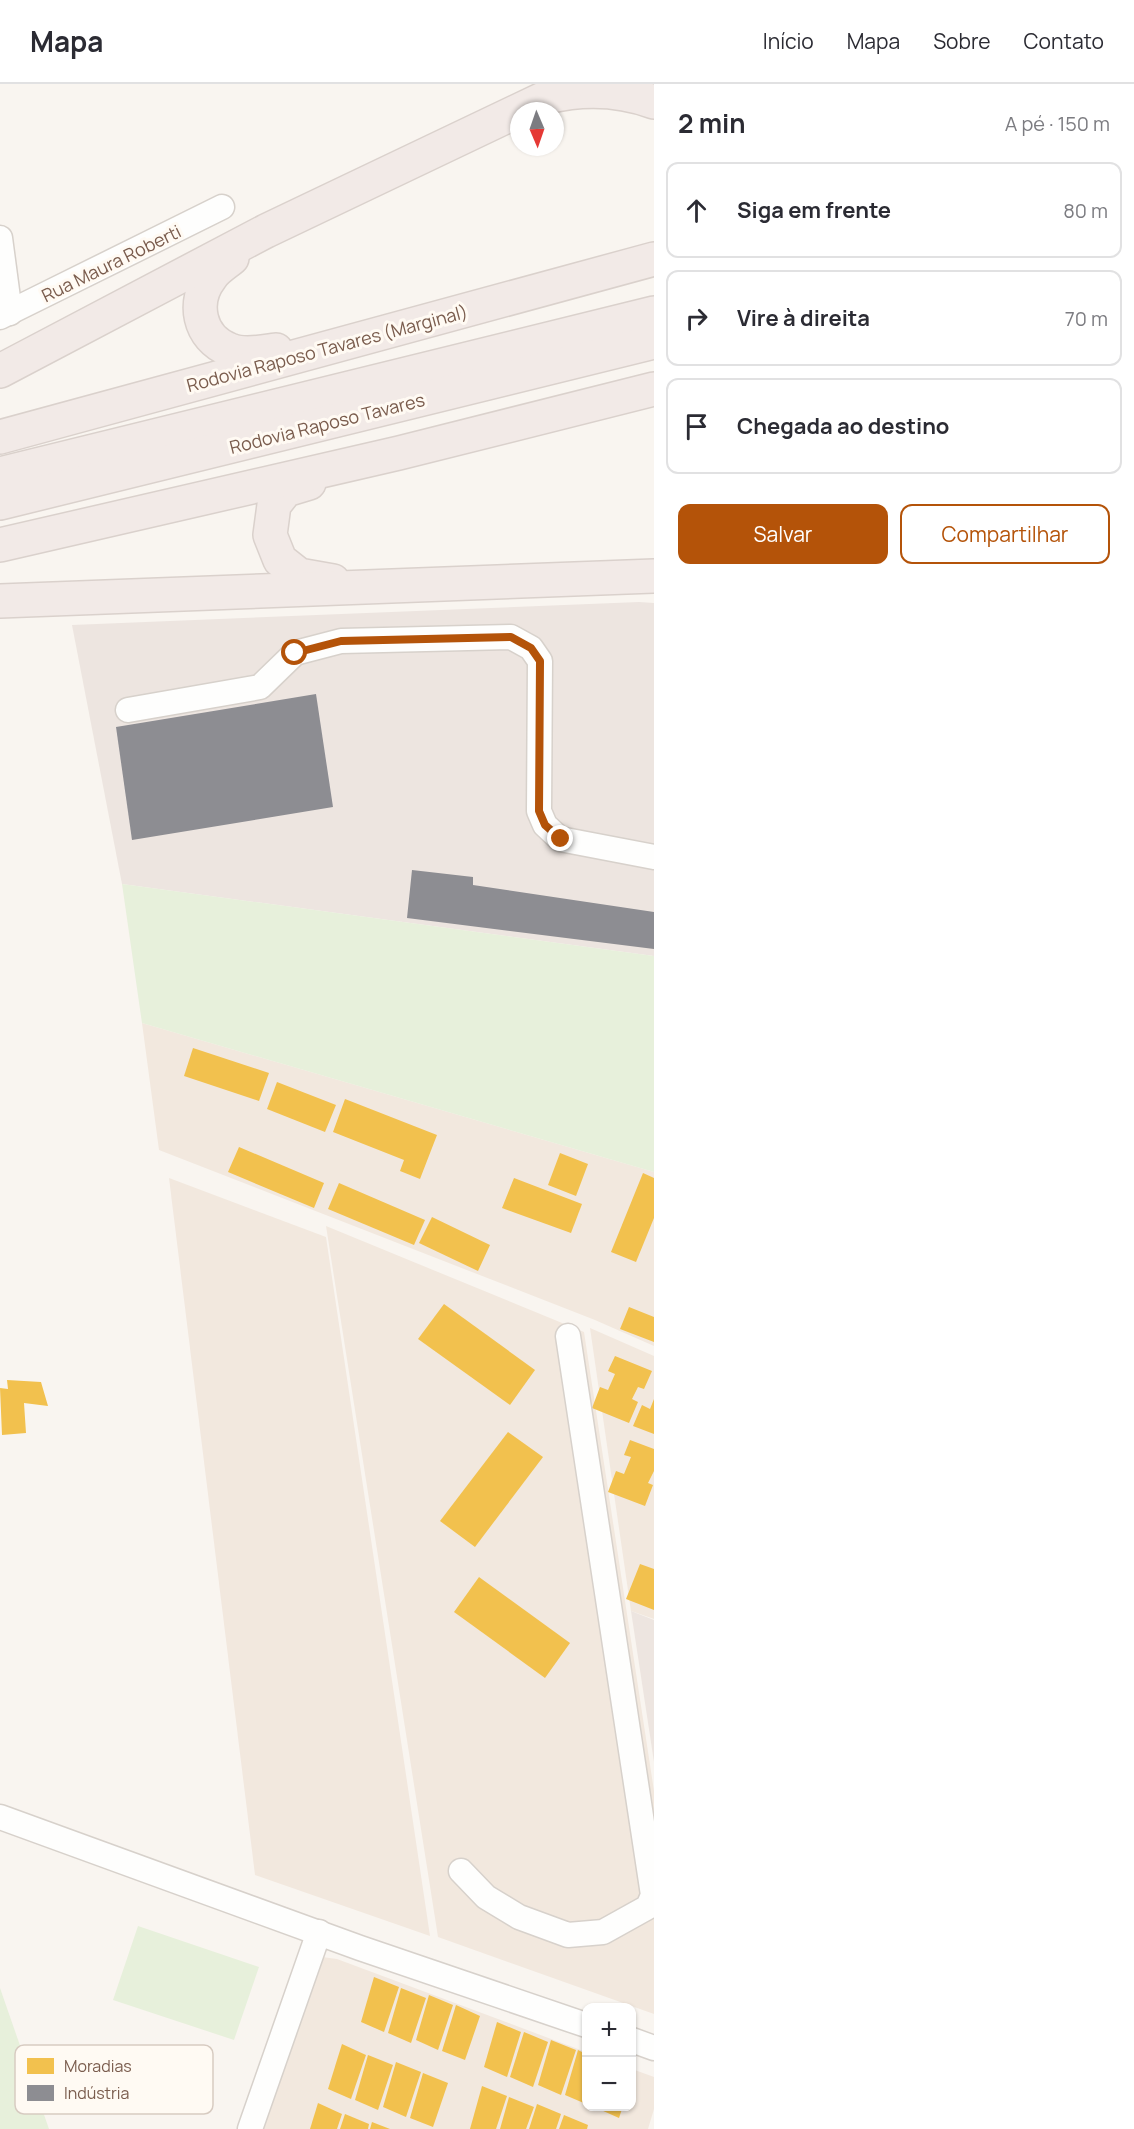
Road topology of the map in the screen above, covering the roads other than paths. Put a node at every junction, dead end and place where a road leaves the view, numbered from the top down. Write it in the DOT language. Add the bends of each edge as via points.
graph roads {
  1 [pos="558,90"];
  2 [pos="654,102"];
  3 [pos="222,207"];
  4 [pos="266,231"];
  5 [pos="0,238"];
  6 [pos="654,259"];
  7 [pos="654,313"];
  8 [pos="5,315"];
  9 [pos="376,336"];
  10 [pos="654,342"];
  11 [pos="0,371"];
  12 [pos="654,389"];
  13 [pos="0,437"];
  14 [pos="399,453"];
  15 [pos="0,474"];
  16 [pos="0,503"];
  17 [pos="0,545"];
  18 [pos="654,576"];
  19 [pos="370,588"];
  20 [pos="0,602"];
  21 [pos="128,710"];
  22 [pos="654,857"];
  23 [pos="568,1336"];
  24 [pos="0,1817"];
  25 [pos="461,1871"];
  26 [pos="319,1932"];
  27 [pos="582,2024"];
  28 [pos="636,2041"];
  29 [pos="654,2048"];
  30 [pos="250,2129"];
  1 -- 2 [label="highway" via="595,90"];
  1 -- 4 [label="highway"];
  3 -- 8 [label="street, Rua Maura Roberti"];
  4 -- 9 [label="highway" via="212,274 201,294 199,308 207,333 230,351 245,353"];
  4 -- 11 [label="highway"];
  5 -- 8 [label="street"];
  6 -- 9 [label="highway, Rodovia Raposo Tavares (Marginal)"];
  7 -- 15 [label="highway, Rodovia Raposo Tavares"];
  9 -- 13 [label="highway, Rodovia Raposo Tavares (Marginal)"];
  10 -- 16 [label="highway, Rodovia Raposo Tavares"];
  12 -- 14 [label="highway"];
  14 -- 17 [label="highway"];
  14 -- 19 [label="highway" via="286,490 274,505 270,535 280,560 299,575"];
  18 -- 19 [label="highway"];
  19 -- 20 [label="highway"];
  21 -- 22 [label="street" via="260,687 295,653 341,641 511,637 531,648 540,661 539,811 545,825 561,839"];
  23 -- 25 [label="street" via="653,1896 648,1907 603,1932 568,1935 519,1917 486,1897"];
  24 -- 26 [label="street"];
  26 -- 27 [label="street"];
  26 -- 30 [label="street"];
  28 -- 29 [label="street"];
}
